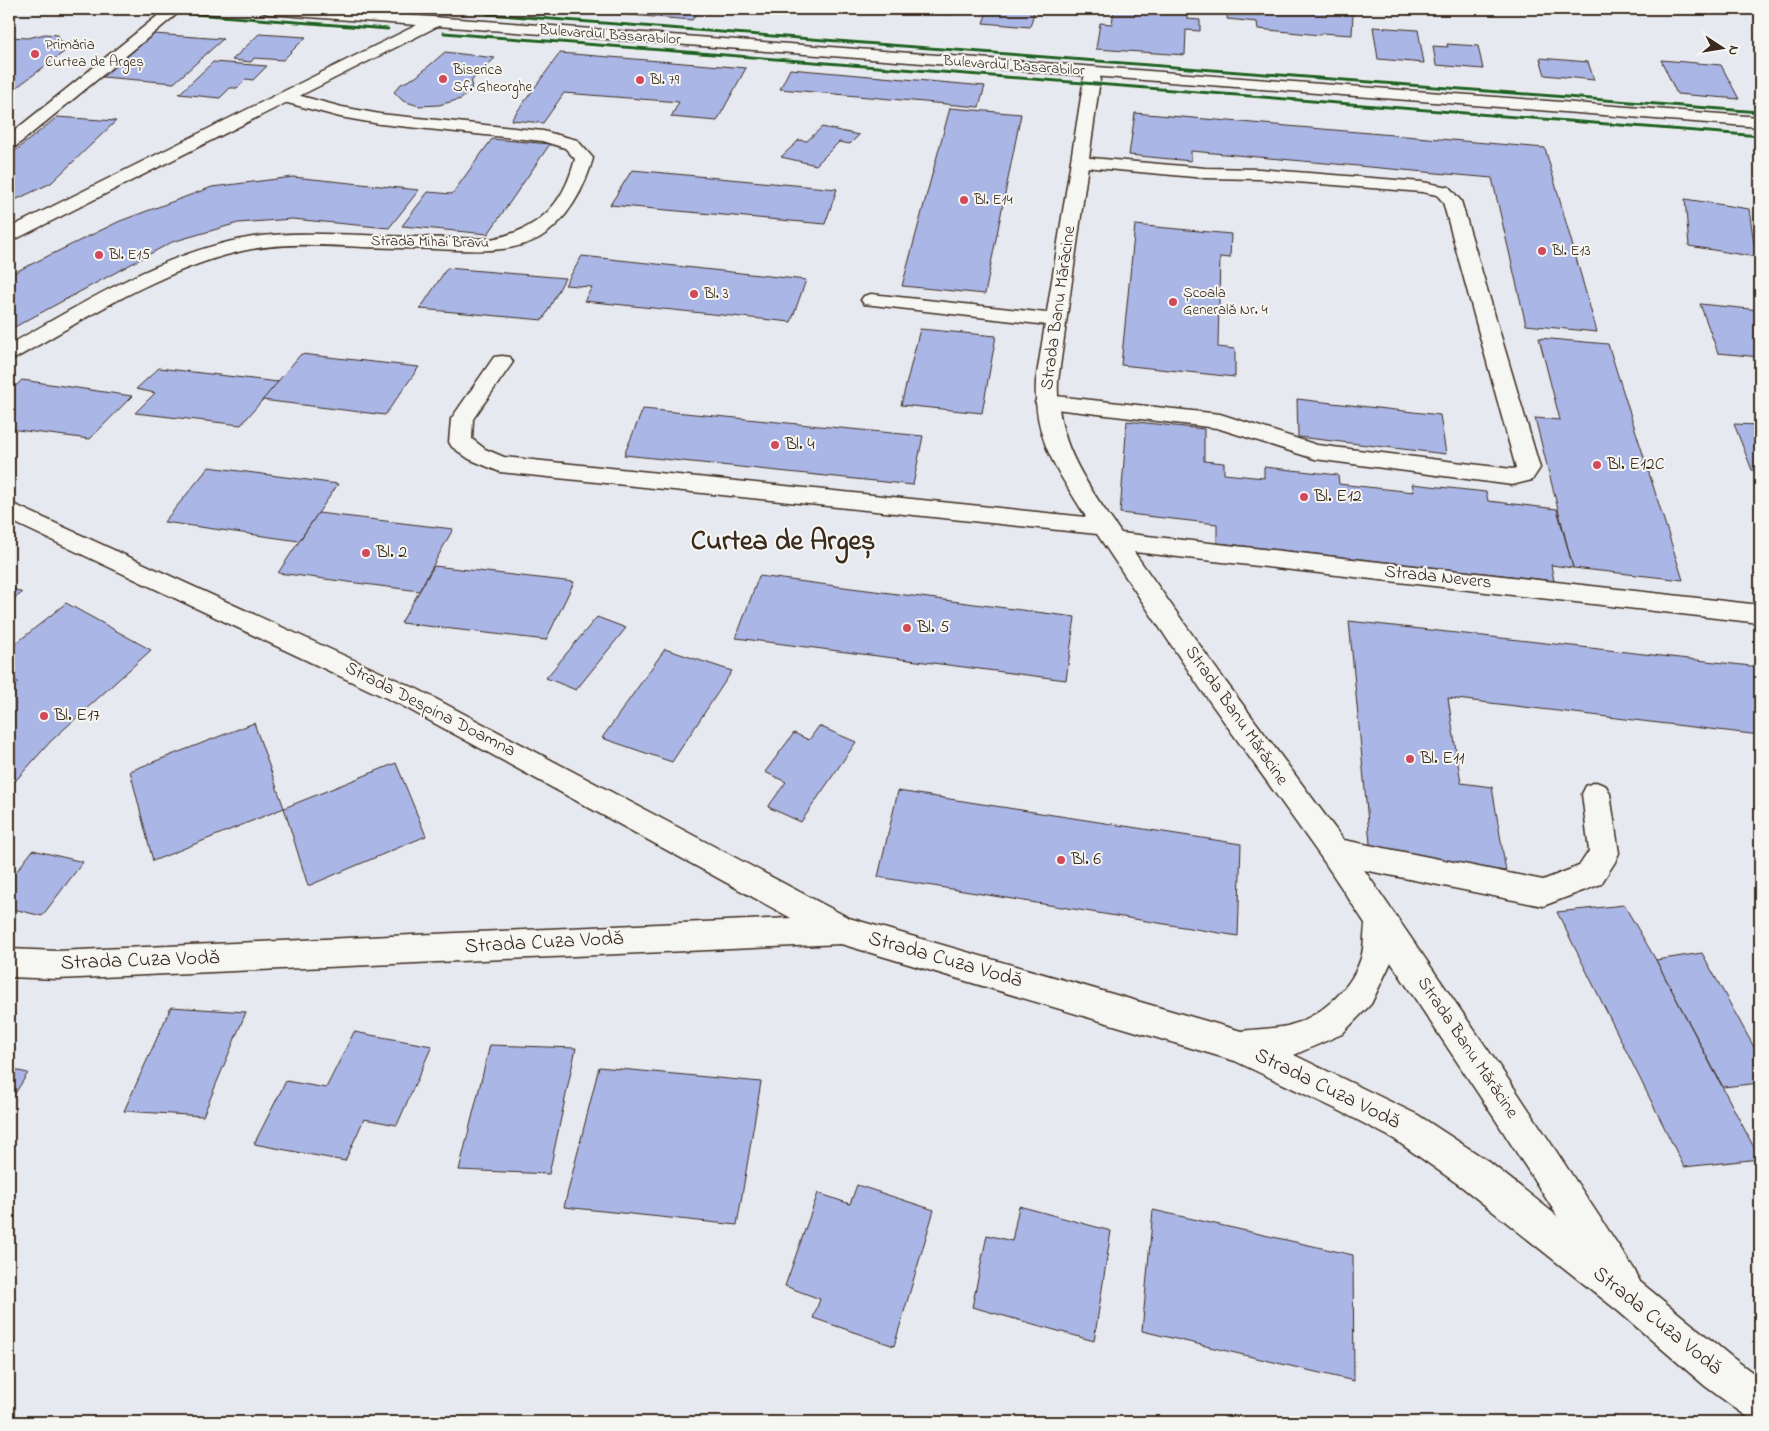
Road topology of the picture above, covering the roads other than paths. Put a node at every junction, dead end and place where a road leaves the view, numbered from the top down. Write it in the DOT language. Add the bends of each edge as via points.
graph roads {
  1 [pos="153,9"];
  2 [pos="175,9"];
  3 [pos="268,9"];
  4 [pos="461,9"];
  5 [pos="434,22"];
  6 [pos="1093,72"];
  7 [pos="61,81"];
  8 [pos="286,97"];
  9 [pos="1760,122"];
  10 [pos="9,143"];
  11 [pos="1080,162"];
  12 [pos="9,236"];
  13 [pos="871,300"];
  14 [pos="1056,320"];
  15 [pos="9,354"];
  16 [pos="502,362"];
  17 [pos="1046,402"];
  18 [pos="9,510"];
  19 [pos="1109,534"];
  20 [pos="1760,614"];
  21 [pos="1596,794"];
  22 [pos="1334,851"];
  23 [pos="1380,919"];
  24 [pos="841,930"];
  25 [pos="9,963"];
  26 [pos="1241,1047"];
  27 [pos="1631,1298"];
  28 [pos="1760,1402"];
  1 -- 7 [label="street"];
  2 -- 10 [label="street"];
  3 -- 5 [label="street, Bulevardul Basarabilor"];
  4 -- 5 [label="street"];
  5 -- 6 [label="street, Bulevardul Basarabilor"];
  5 -- 8 [label="street"];
  6 -- 9 [label="street, Bulevardul Basarabilor"];
  6 -- 11 [label="street, Strada Banu Mărăcine"];
  8 -- 12 [label="street"];
  8 -- 15 [label="street, Strada Mihai Bravu" via="380,119 543,136 571,144 584,158 581,174 555,216 532,233 514,240 491,245 291,240 239,245 185,262 134,284"];
  11 -- 14 [label="street, Strada Banu Mărăcine"];
  11 -- 17 [label="street" via="1422,187 1442,192 1452,201 1528,468 1524,475 1512,477 1315,452 1195,417"];
  13 -- 14 [label="street"];
  14 -- 17 [label="street, Strada Banu Mărăcine"];
  16 -- 19 [label="street, Strada Nevers" via="462,419 460,442 500,464"];
  17 -- 19 [label="street, Strada Banu Mărăcine" via="1050,428 1060,456"];
  18 -- 24 [label="street, Strada Despina Doamna" via="409,697"];
  19 -- 20 [label="street, Strada Nevers"];
  19 -- 22 [label="street, Strada Banu Mărăcine"];
  21 -- 22 [label="street" via="1604,853 1590,875 1543,893"];
  22 -- 23 [label="street, Strada Banu Mărăcine"];
  23 -- 26 [label="street" via="1377,958 1360,994 1330,1023 1289,1041"];
  23 -- 27 [label="street, Strada Banu Mărăcine"];
  24 -- 25 [label="street, Strada Cuza Vodă" via="57,965"];
  24 -- 26 [label="street, Strada Cuza Vodă"];
  26 -- 27 [label="street, Strada Cuza Vodă" via="1406,1127 1475,1174"];
  27 -- 28 [label="street, Strada Cuza Vodă" via="1718,1372"];
}
